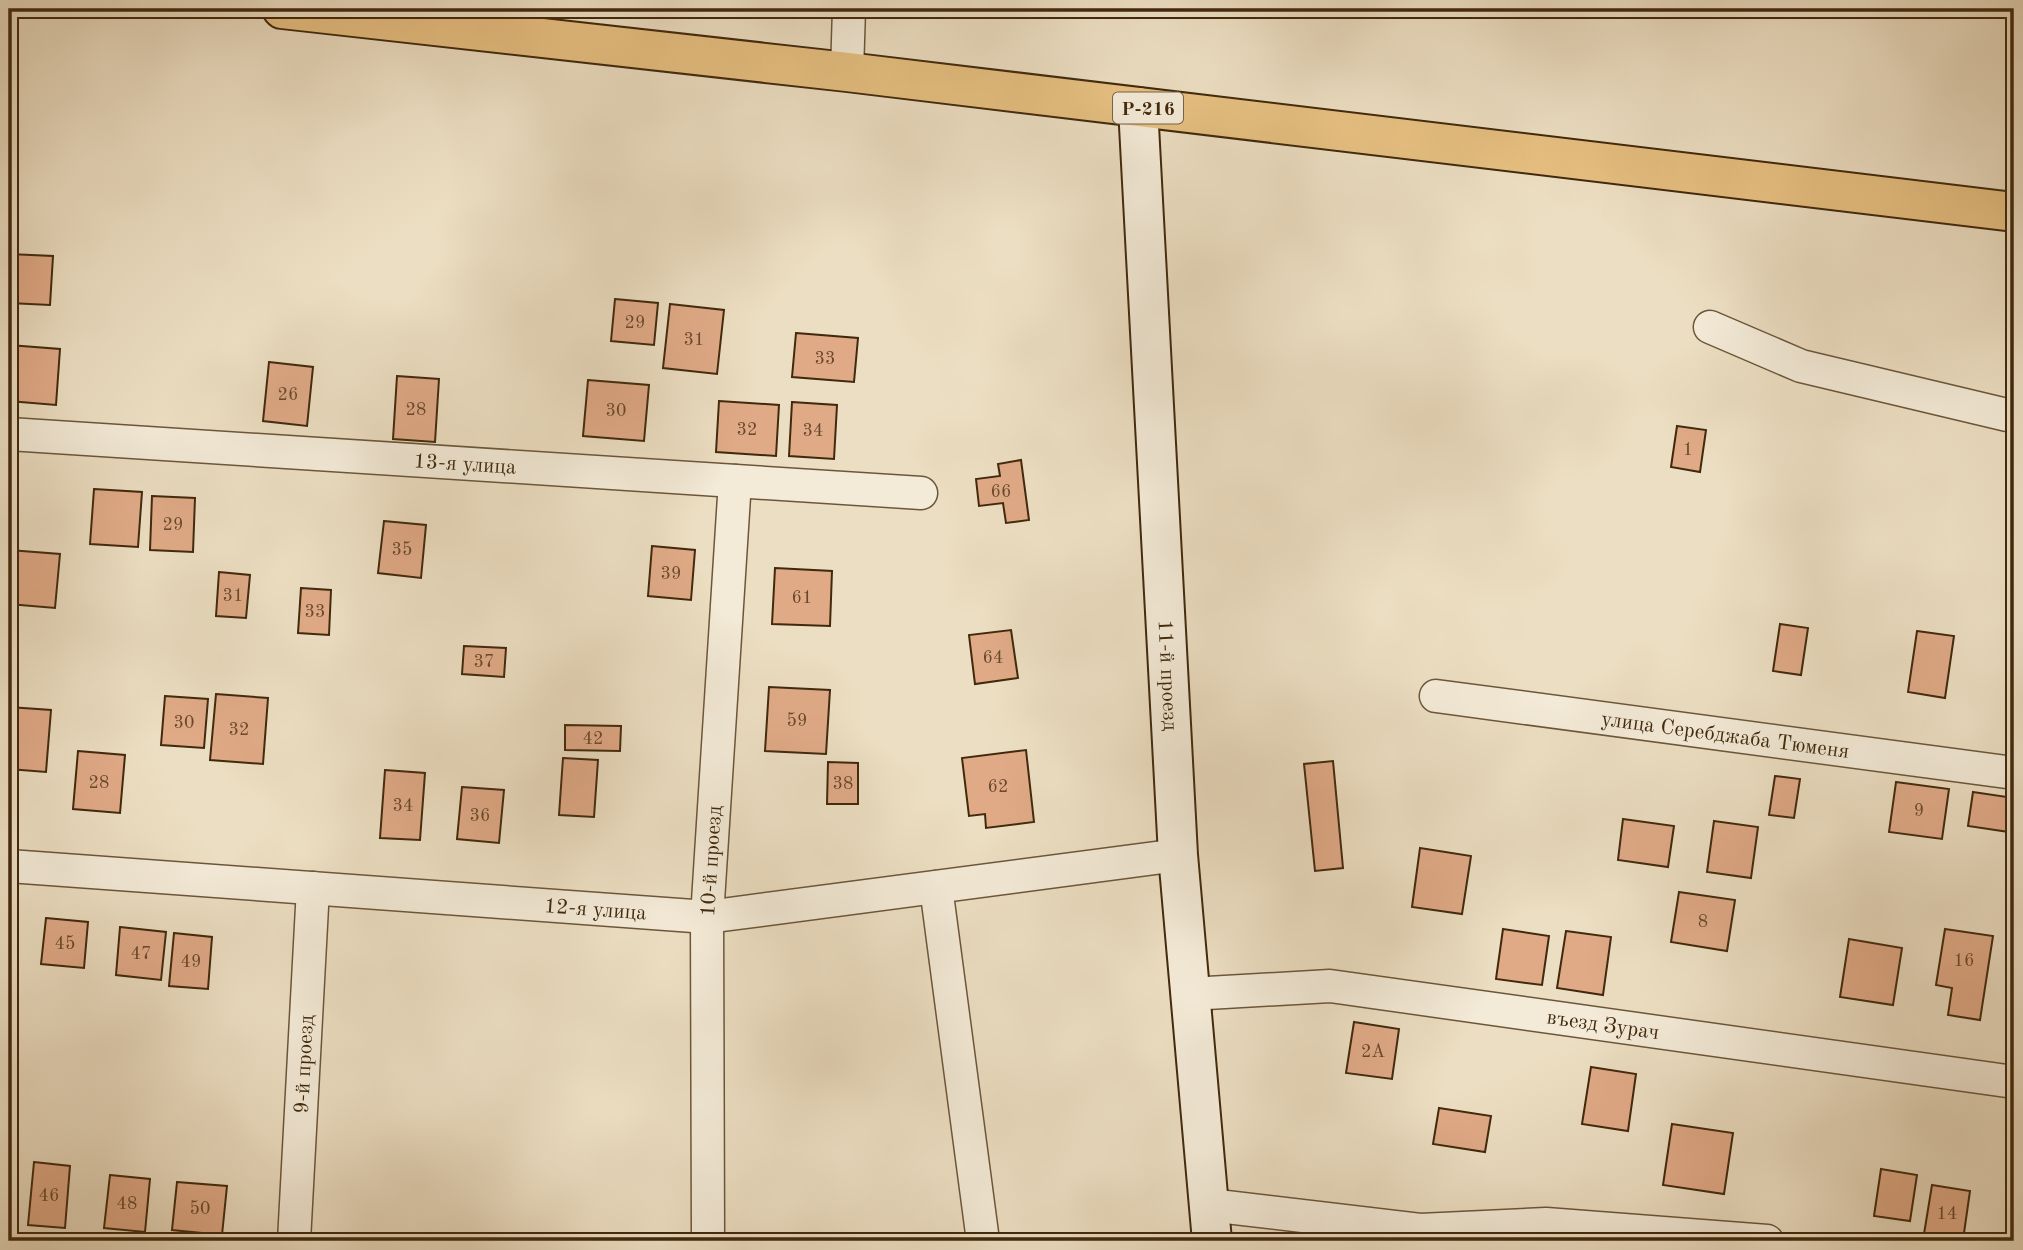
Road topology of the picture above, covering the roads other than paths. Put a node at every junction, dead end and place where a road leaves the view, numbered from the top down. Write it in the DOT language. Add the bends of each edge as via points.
graph roads {
  1 [pos="282,9"];
  2 [pos="849,9"];
  3 [pos="847,72"];
  4 [pos="1138,107"];
  5 [pos="2014,212"];
  6 [pos="1710,327"];
  7 [pos="2014,414"];
  8 [pos="9,434"];
  9 [pos="734,481"];
  10 [pos="921,493"];
  11 [pos="1436,696"];
  12 [pos="2014,773"];
  13 [pos="1178,855"];
  14 [pos="9,866"];
  15 [pos="936,887"];
  16 [pos="313,888"];
  17 [pos="708,917"];
  18 [pos="1191,994"];
  19 [pos="2014,1082"];
  20 [pos="1210,1223"];
  21 [pos="1542,1233"];
  22 [pos="295,1241"];
  23 [pos="708,1241"];
  24 [pos="983,1241"];
  25 [pos="1767,1241"];
  1 -- 3 [label="highway, Р-216"];
  2 -- 3 [label="street"];
  3 -- 4 [label="highway, Р-216"];
  4 -- 5 [label="highway, Р-216"];
  4 -- 13 [label="street, 11-й проезд"];
  6 -- 7 [label="street" via="1801,366"];
  8 -- 9 [label="street, 13-я улица"];
  9 -- 10 [label="street, 13-я улица"];
  9 -- 17 [label="street, 10-й проезд"];
  11 -- 12 [label="street, улица Серебджаба Тюменя"];
  13 -- 15 [label="street, 12-я улица"];
  13 -- 18 [label="street, 11-й проезд"];
  14 -- 16 [label="street, 12-я улица"];
  15 -- 17 [label="street, 12-я улица"];
  15 -- 24 [label="street"];
  16 -- 17 [label="street, 12-я улица"];
  16 -- 22 [label="street, 9-й проезд"];
  17 -- 23 [label="street, 10-й проезд"];
  18 -- 19 [label="street, въезд Зурач" via="1330,986"];
  18 -- 20 [label="street, 11-й проезд"];
  20 -- 21 [label="street"];
  21 -- 25 [label="street"];
}
